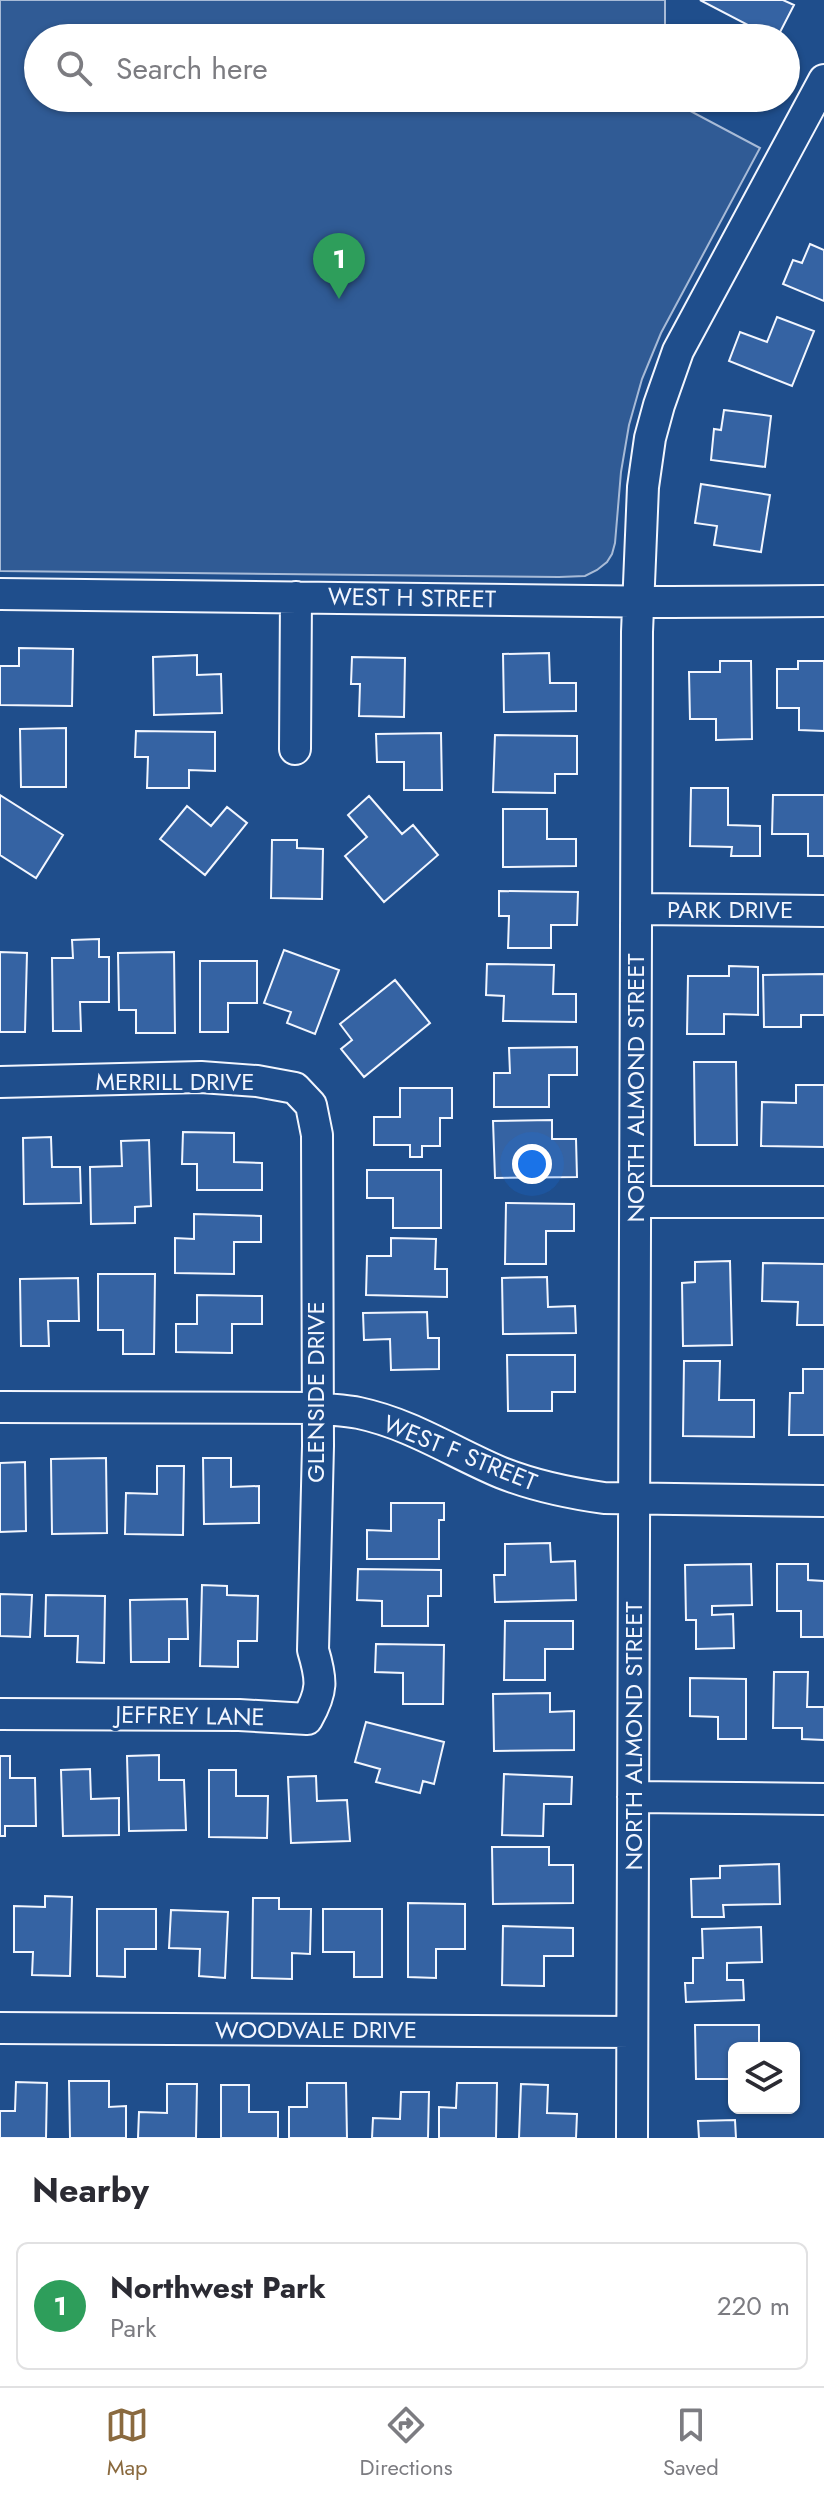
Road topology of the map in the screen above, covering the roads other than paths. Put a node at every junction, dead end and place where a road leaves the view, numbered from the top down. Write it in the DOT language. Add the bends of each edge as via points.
graph roads {
  1 [pos="824,80"];
  2 [pos="0,594"];
  3 [pos="296,597"];
  4 [pos="824,601"];
  5 [pos="638,602"];
  6 [pos="295,749"];
  7 [pos="637,909"];
  8 [pos="824,911"];
  9 [pos="0,1082"];
  10 [pos="317,1135"];
  11 [pos="636,1202"];
  12 [pos="824,1202"];
  13 [pos="0,1407"];
  14 [pos="316,1408"];
  15 [pos="636,1499"];
  16 [pos="824,1501"];
  17 [pos="313,1650"];
  18 [pos="0,1714"];
  19 [pos="633,1797"];
  20 [pos="824,1799"];
  21 [pos="0,2028"];
  22 [pos="632,2032"];
  23 [pos="632,2138"];
  1 -- 5 [label="street, NORTH ALMOND STREET" via="678,351 650,438"];
  2 -- 3 [label="street, WEST H STREET"];
  3 -- 5 [label="street, WEST H STREET"];
  3 -- 6 [label="street"];
  4 -- 5 [label="street, WEST H STREET"];
  5 -- 7 [label="street, NORTH ALMOND STREET"];
  7 -- 8 [label="street, PARK DRIVE"];
  7 -- 11 [label="street, NORTH ALMOND STREET"];
  9 -- 10 [label="street, MERRILL DRIVE" via="201,1077 257,1081 295,1088 311,1105"];
  10 -- 14 [label="street, GLENSIDE DRIVE"];
  11 -- 12 [label="street"];
  11 -- 15 [label="street, NORTH ALMOND STREET"];
  13 -- 14 [label="street, WEST F STREET"];
  14 -- 15 [label="street, WEST F STREET" via="360,1413 408,1429 543,1487"];
  14 -- 17 [label="street, GLENSIDE DRIVE"];
  15 -- 16 [label="street, WEST F STREET"];
  15 -- 19 [label="street, NORTH ALMOND STREET"];
  17 -- 18 [label="street, JEFFREY LANE" via="321,1676 319,1699 307,1719"];
  19 -- 20 [label="street"];
  19 -- 22 [label="street, NORTH ALMOND STREET"];
  21 -- 22 [label="street, WOODVALE DRIVE"];
  22 -- 23 [label="street, NORTH ALMOND STREET"];
}
